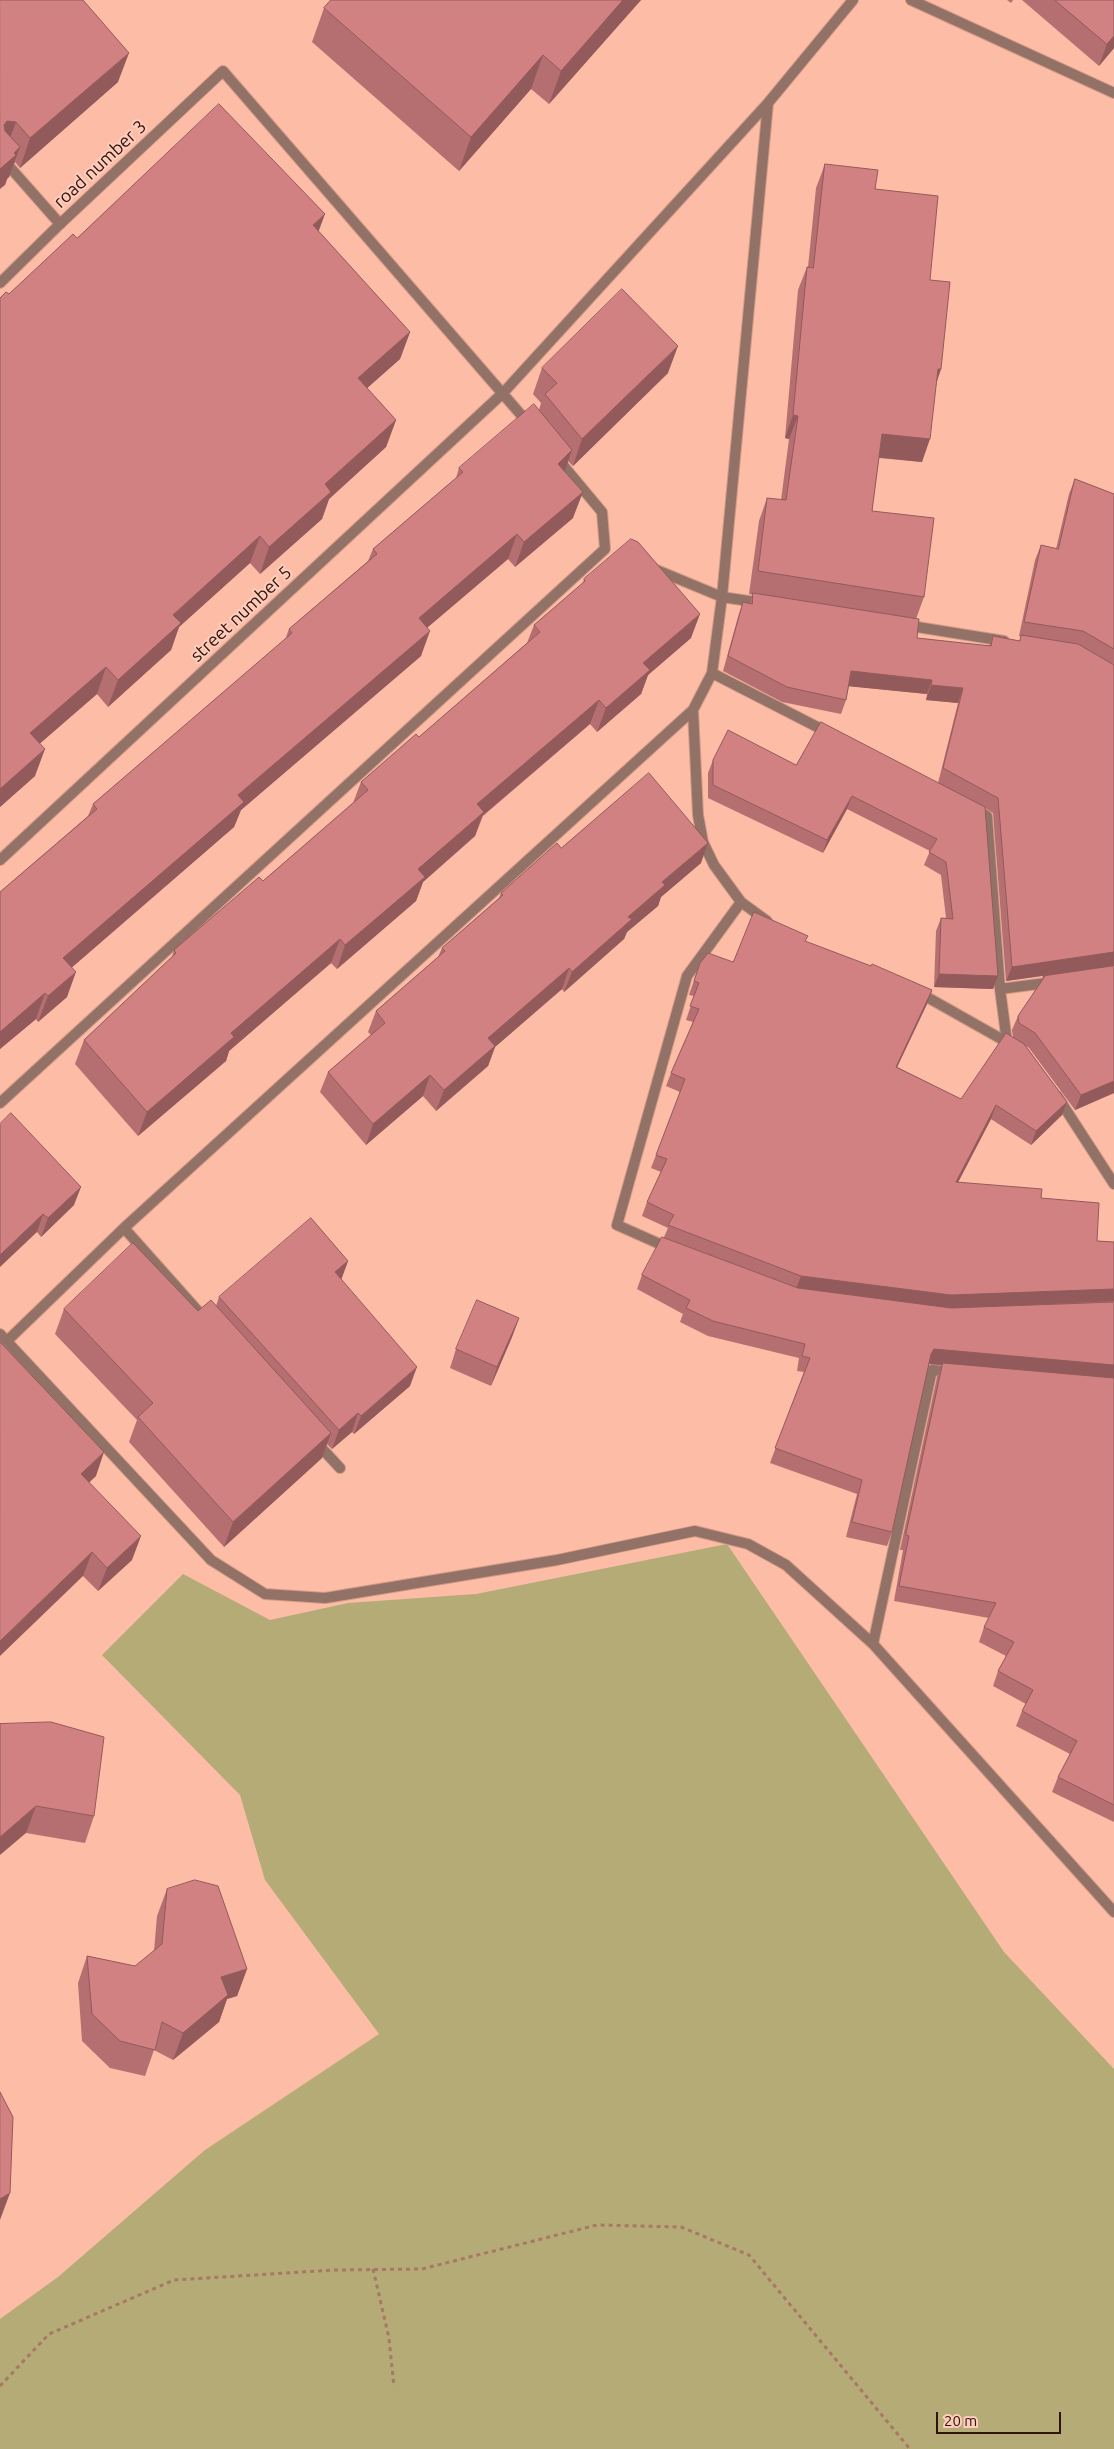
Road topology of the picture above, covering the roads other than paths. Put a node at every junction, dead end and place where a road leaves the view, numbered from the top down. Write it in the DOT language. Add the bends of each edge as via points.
graph roads {
  1 [pos="853,0"];
  2 [pos="911,0"];
  3 [pos="1114,93"];
  4 [pos="768,103"];
  5 [pos="0,156"];
  6 [pos="60,224"];
  7 [pos="0,283"];
  8 [pos="504,393"];
  9 [pos="534,430"];
  10 [pos="553,452"];
  11 [pos="641,564"];
  12 [pos="722,597"];
  13 [pos="771,604"];
  14 [pos="898,624"];
  15 [pos="1016,643"];
  16 [pos="712,673"];
  17 [pos="694,710"];
  18 [pos="836,737"];
  19 [pos="969,806"];
  20 [pos="0,860"];
  21 [pos="741,902"];
  22 [pos="778,929"];
  23 [pos="1066,980"];
  24 [pos="907,988"];
  25 [pos="1000,989"];
  26 [pos="1008,1042"];
  27 [pos="1024,1052"];
  28 [pos="1052,1090"];
  29 [pos="0,1103"];
  30 [pos="1114,1184"];
  31 [pos="124,1228"];
  32 [pos="678,1252"];
  33 [pos="215,1330"];
  34 [pos="3,1338"];
  35 [pos="960,1372"];
  36 [pos="307,1432"];
  37 [pos="340,1468"];
  38 [pos="873,1644"];
  39 [pos="1114,1912"];
  1 -- 4 [label="street, street number 5"];
  2 -- 3 [label="street"];
  4 -- 8 [label="street, street number 5"];
  4 -- 12 [label="street"];
  5 -- 6 [label="street"];
  6 -- 7 [label="street, road number 3"];
  6 -- 8 [label="street, road number 3" via="223,71"];
  8 -- 9 [label="street"];
  8 -- 20 [label="street, street number 5"];
  10 -- 29 [label="street" via="602,512 610,551"];
  11 -- 12 [label="street"];
  12 -- 13 [label="street"];
  12 -- 16 [label="street"];
  14 -- 15 [label="street"];
  16 -- 17 [label="street"];
  16 -- 18 [label="street"];
  17 -- 21 [label="street" via="698,816 703,842 714,865"];
  17 -- 31 [label="street"];
  19 -- 25 [label="street" via="987,816"];
  21 -- 22 [label="street"];
  21 -- 32 [label="street" via="687,976 617,1225"];
  23 -- 25 [label="street"];
  24 -- 26 [label="street"];
  25 -- 26 [label="street"];
  26 -- 27 [label="street"];
  28 -- 30 [label="street"];
  31 -- 33 [label="street"];
  31 -- 34 [label="street"];
  34 -- 38 [label="street" via="211,1560 264,1594 325,1598 557,1560 695,1531 748,1544 786,1565"];
  35 -- 38 [label="street" via="932,1370"];
  36 -- 37 [label="street"];
  38 -- 39 [label="street"];
}
